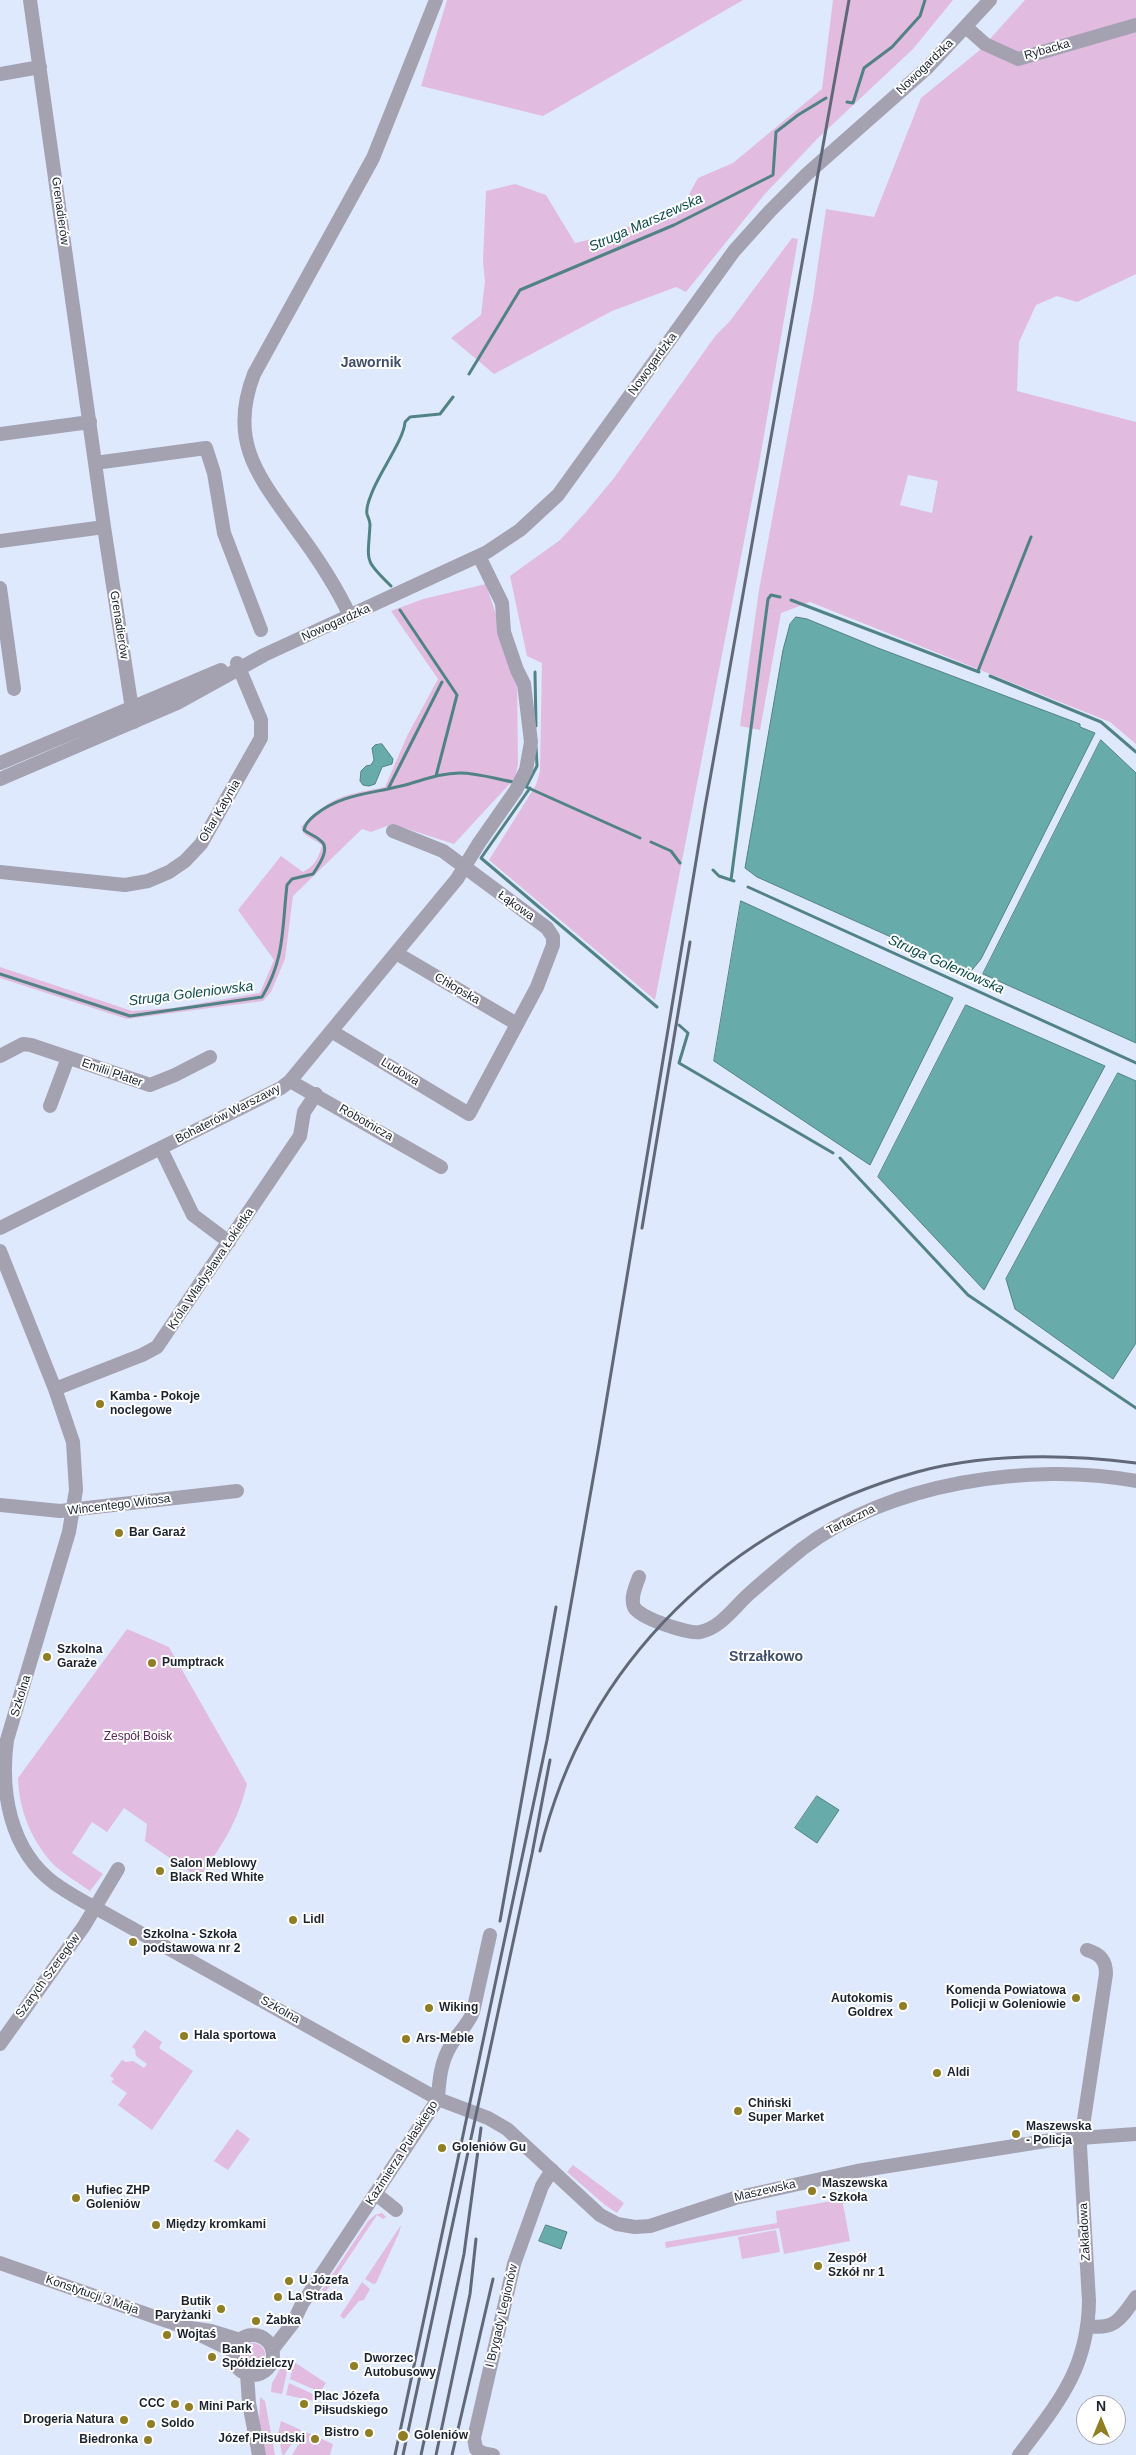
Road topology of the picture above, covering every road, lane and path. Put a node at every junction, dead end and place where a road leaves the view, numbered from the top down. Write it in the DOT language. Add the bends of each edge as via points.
graph roads {
  1 [pos="30,0"];
  2 [pos="436,0"];
  3 [pos="990,0"];
  4 [pos="1136,25"];
  5 [pos="966,27"];
  6 [pos="40,67"];
  7 [pos="0,74"];
  8 [pos="90,422"];
  9 [pos="0,434"];
  10 [pos="95,463"];
  11 [pos="104,527"];
  12 [pos="0,542"];
  13 [pos="479,556"];
  14 [pos="0,588"];
  15 [pos="350,616"];
  16 [pos="261,630"];
  17 [pos="238,666"];
  18 [pos="14,689"];
  19 [pos="131,708"];
  20 [pos="134,722"];
  21 [pos="0,763"];
  22 [pos="0,779"];
  23 [pos="393,831"];
  24 [pos="464,869"];
  25 [pos="0,872"];
  26 [pos="396,953"];
  27 [pos="517,1024"];
  28 [pos="332,1031"];
  29 [pos="0,1056"];
  30 [pos="210,1056"];
  31 [pos="68,1058"];
  32 [pos="290,1081"];
  33 [pos="316,1094"];
  34 [pos="50,1106"];
  35 [pos="469,1114"];
  36 [pos="161,1149"];
  37 [pos="442,1167"];
  38 [pos="0,1228"];
  39 [pos="229,1242"];
  40 [pos="0,1251"];
  41 [pos="55,1390"];
  42 [pos="1136,1481"];
  43 [pos="237,1491"];
  44 [pos="0,1505"];
  45 [pos="74,1509"];
  46 [pos="639,1577"];
  47 [pos="118,1869"];
  48 [pos="94,1908"];
  49 [pos="490,1935"];
  50 [pos="1087,1950"];
  51 [pos="0,2044"];
  52 [pos="438,2099"];
  53 [pos="1136,2134"];
  54 [pos="1081,2138"];
  55 [pos="552,2170"];
  56 [pos="376,2194"];
  57 [pos="396,2210"];
  58 [pos="0,2263"];
  59 [pos="1136,2297"];
  60 [pos="1088,2326"];
  61 [pos="268,2344"];
  62 [pos="237,2346"];
  63 [pos="252,2374"];
  64 [pos="474,2452"];
  65 [pos="254,2455"];
  66 [pos="259,2455"];
  67 [pos="493,2455"];
  68 [pos="1020,2455"];
  1 -- 6 [label="street, Grenadierów"];
  2 -- 15 [label="street" via="381,140 254,374 243,415 247,448 258,476 320,561"];
  3 -- 5 [label="street, Nowogardzka"];
  4 -- 5 [label="street, Rybacka" via="1018,59 985,44"];
  5 -- 13 [label="street, Nowogardzka" via="927,68 770,211 734,251 558,495 520,530"];
  6 -- 7 [label="street"];
  6 -- 8 [label="street, Grenadierów"];
  8 -- 9 [label="street"];
  8 -- 10 [label="street, Grenadierów"];
  10 -- 11 [label="street, Grenadierów"];
  10 -- 16 [label="street" via="206,448 214,473 224,533"];
  11 -- 12 [label="street"];
  11 -- 19 [label="street, Grenadierów"];
  13 -- 15 [label="street, Nowogardzka"];
  13 -- 24 [label="street, Bohaterów Warszawy" via="502,603 504,632 524,684 531,742 526,770 516,790 478,843"];
  14 -- 18 [label="street"];
  15 -- 17 [label="street, Nowogardzka"];
  17 -- 19 [label="street, Nowogardzka"];
  17 -- 20 [label="street, Nowogardzka" via="177,703"];
  17 -- 25 [label="street, Ofiar Katynia" via="261,720 261,738 201,844 185,861 148,881 125,885"];
  19 -- 20 [label="street, Grenadierów"];
  19 -- 21 [label="street, Nowogardzka"];
  20 -- 22 [label="street, Nowogardzka"];
  23 -- 24 [label="street, Łąkowa" via="443,851"];
  24 -- 26 [label="street, Bohaterów Warszawy"];
  24 -- 27 [label="street, Łąkowa" via="548,928 553,937 548,961"];
  26 -- 27 [label="street, Chłopska"];
  26 -- 28 [label="street, Bohaterów Warszawy"];
  27 -- 35 [label="street, Łąkowa"];
  28 -- 32 [label="street, Bohaterów Warszawy"];
  28 -- 35 [label="street, Ludowa"];
  29 -- 31 [label="street, Emilii Plater" via="23,1044"];
  30 -- 31 [label="street, Emilii Plater" via="150,1085"];
  31 -- 34 [label="street, Emilii Plater"];
  32 -- 33 [label="street, Robotnicza"];
  32 -- 36 [label="street, Bohaterów Warszawy" via="266,1097"];
  33 -- 37 [label="street, Robotnicza"];
  33 -- 39 [label="street, Króla Władysława Łokietka" via="304,1112 300,1136"];
  36 -- 38 [label="street, Bohaterów Warszawy"];
  36 -- 39 [label="street" via="194,1215"];
  39 -- 41 [label="street, Króla Władysława Łokietka" via="157,1347"];
  40 -- 41 [label="street, Szkolna"];
  41 -- 45 [label="street, Szkolna" via="68,1424 75,1456"];
  42 -- 46 [label="street, Tartaczna" via="1027,1475 970,1481 883,1504 839,1524 804,1548 718,1623 700,1632 680,1630 637,1610 633,1600"];
  43 -- 45 [label="street, Wincentego Witosa"];
  44 -- 45 [label="street, Wincentego Witosa" via="60,1511"];
  45 -- 48 [label="street, Szkolna" via="7,1740 2,1785 12,1827 29,1858 53,1882"];
  47 -- 48 [label="street, Szarych Szeregów"];
  48 -- 51 [label="street, Szarych Szeregów"];
  48 -- 52 [label="street, Szkolna"];
  49 -- 52 [label="street, Kazimierza Pułaskiego" via="473,2012 451,2045 440,2072"];
  50 -- 54 [label="street, Zakładowa" via="1098,1953 1103,1959 1106,1974"];
  52 -- 55 [label="street, Maszewska" via="493,2120"];
  52 -- 56 [label="street, Kazimierza Pułaskiego"];
  53 -- 54 [label="street, Maszewska"];
  54 -- 55 [label="street, Maszewska" via="972,2152 821,2178 735,2198 640,2227 626,2226 600,2215"];
  54 -- 60 [label="street, Zakładowa"];
  55 -- 64 [label="street, I Brygady Legionów" via="542,2186 514,2264 474,2438"];
  56 -- 57 [label="street"];
  56 -- 61 [label="street, Kazimierza Pułaskiego" via="302,2304"];
  58 -- 62 [label="street, Konstytucji 3 Maja" via="184,2326 211,2331"];
  59 -- 60 [label="street" via="1113,2325"];
  60 -- 68 [label="street, Zakładowa" via="1071,2383"];
  61 -- 62 [label="street" via="252,2335"];
  61 -- 63 [label="street" via="270,2365"];
  62 -- 63 [label="street" via="236,2365"];
  63 -- 66 [label="street" via="257,2404 254,2427"];
  64 -- 67 [label="street, I Brygady Legionów"];
  65 -- 66 [label="street"];
}
